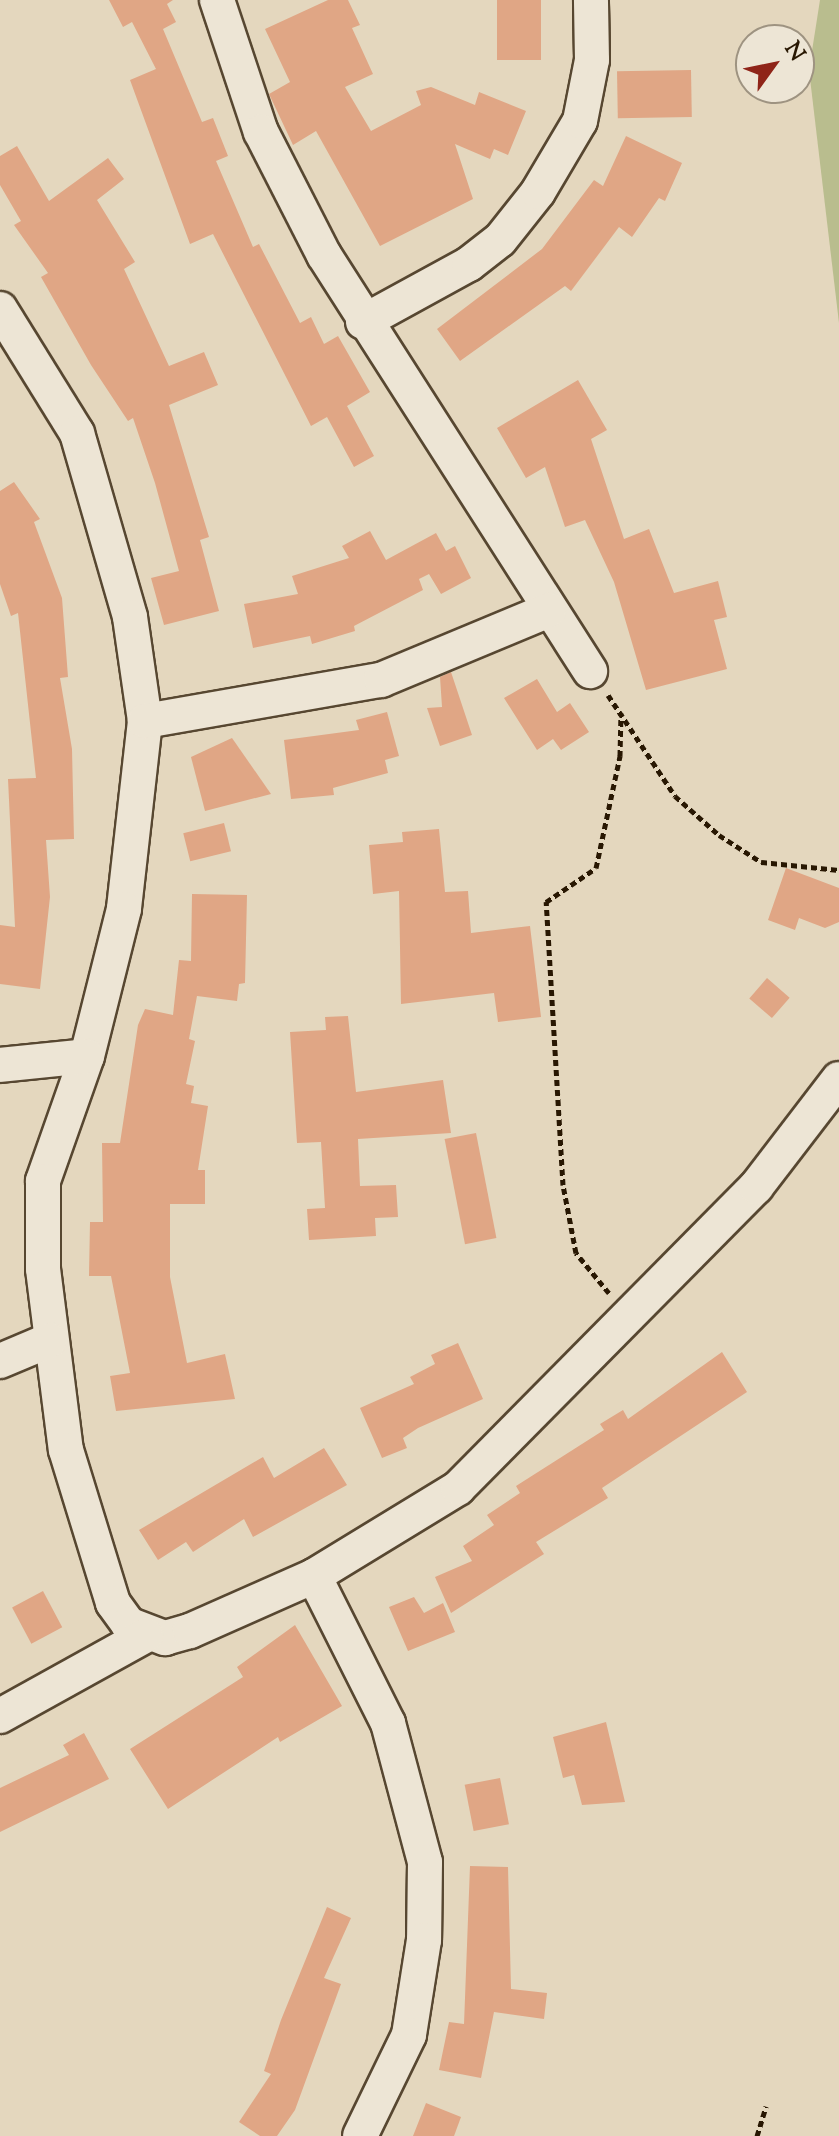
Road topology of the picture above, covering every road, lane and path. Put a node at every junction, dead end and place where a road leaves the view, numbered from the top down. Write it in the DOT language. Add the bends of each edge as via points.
graph roads {
  1 [pos="217,0"];
  2 [pos="591,0"];
  3 [pos="0,309"];
  4 [pos="363,322"];
  5 [pos="549,610"];
  6 [pos="590,671"];
  7 [pos="621,713"];
  8 [pos="145,721"];
  9 [pos="839,870"];
  10 [pos="87,1056"];
  11 [pos="0,1065"];
  12 [pos="839,1079"];
  13 [pos="628,1318"];
  14 [pos="50,1340"];
  15 [pos="0,1361"];
  16 [pos="314,1576"];
  17 [pos="146,1635"];
  18 [pos="0,1716"];
  19 [pos="766,2106"];
  20 [pos="360,2136"];
  21 [pos="757,2136"];
  1 -- 4 [label="street" via="261,132"];
  2 -- 4 [label="street" via="592,60 580,121 538,192 500,240 469,264"];
  3 -- 8 [label="street" via="77,433 130,617"];
  4 -- 5 [label="street"];
  5 -- 6 [label="street"];
  5 -- 8 [label="street" via="381,680"];
  6 -- 7 [label="path"];
  7 -- 9 [label="path" via="675,796 719,835 761,862"];
  7 -- 13 [label="path" via="620,756 596,868 546,902 555,1094 573,1239 576,1253"];
  8 -- 10 [label="street" via="124,909"];
  10 -- 11 [label="street"];
  10 -- 14 [label="street" via="43,1181"];
  12 -- 13 [label="street" via="756,1187"];
  13 -- 16 [label="street" via="458,1488"];
  14 -- 15 [label="street"];
  14 -- 17 [label="street" via="66,1450 113,1603"];
  16 -- 17 [label="street" via="190,1631"];
  16 -- 20 [label="street" via="388,1723 425,1862 424,1940 409,2035"];
  17 -- 18 [label="street"];
  19 -- 21 [label="path"];
}
